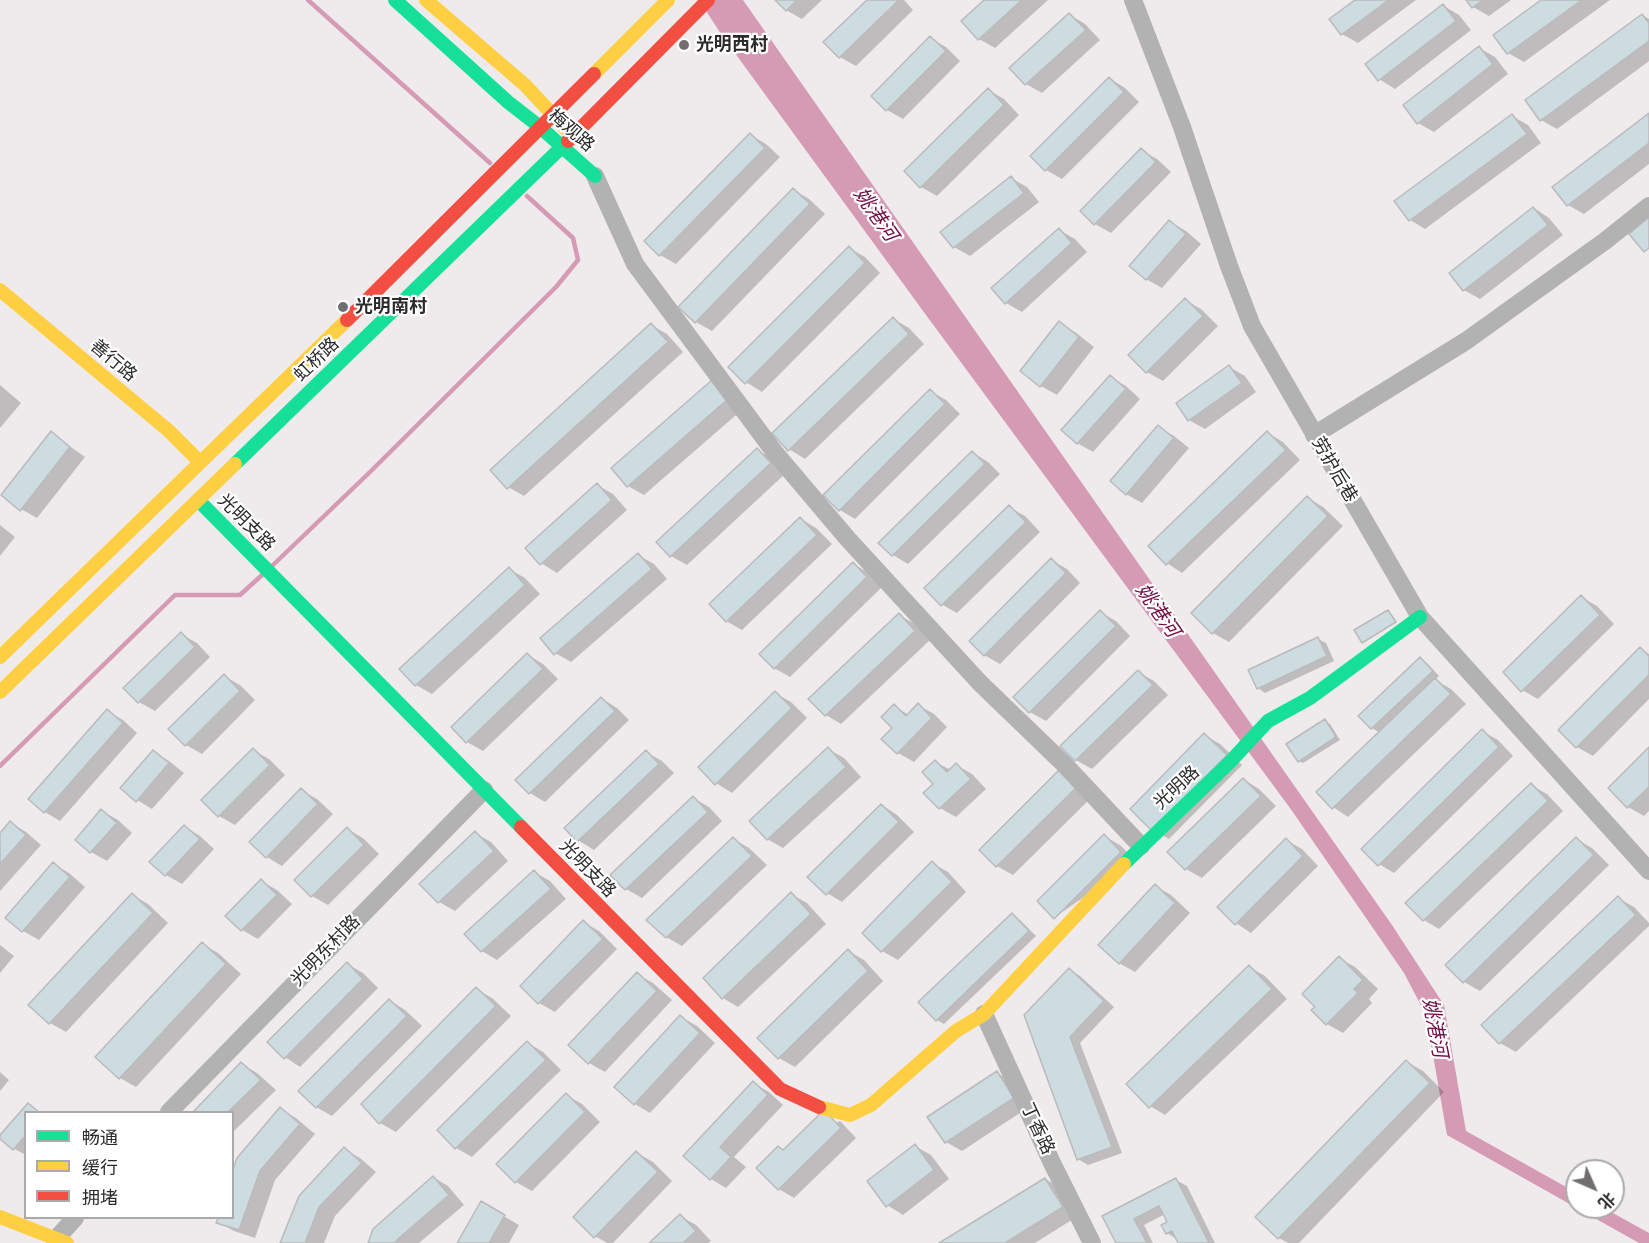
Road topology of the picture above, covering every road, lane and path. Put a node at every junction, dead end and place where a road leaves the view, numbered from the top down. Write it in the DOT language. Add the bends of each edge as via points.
graph roads {
  1 [pos="394,0"];
  2 [pos="426,0"];
  3 [pos="668,0"];
  4 [pos="1135,1"];
  5 [pos="704,4"];
  6 [pos="554,114"];
  7 [pos="540,127"];
  8 [pos="567,141"];
  9 [pos="595,176"];
  10 [pos="1649,206"];
  11 [pos="0,290"];
  12 [pos="1314,435"];
  13 [pos="200,462"];
  14 [pos="198,500"];
  15 [pos="1420,617"];
  16 [pos="0,657"];
  17 [pos="0,693"];
  18 [pos="484,790"];
  19 [pos="1141,846"];
  20 [pos="1649,871"];
  21 [pos="984,1014"];
  22 [pos="171,1111"];
  23 [pos="0,1217"];
  24 [pos="74,1219"];
  25 [pos="61,1241"];
  26 [pos="1092,1243"];
  1 -- 7 [label="street, 梅观路"];
  2 -- 6 [label="street, 梅观路"];
  3 -- 6 [label="street, 虹桥路"];
  4 -- 12 [label="street, 劳护后巷" via="1252,326"];
  5 -- 8 [label="street, 虹桥路"];
  6 -- 7 [label="street, 虹桥路"];
  6 -- 8 [label="street, 梅观路"];
  7 -- 8 [label="street, 梅观路"];
  7 -- 13 [label="street, 虹桥路"];
  8 -- 9 [label="street, 梅观路"];
  8 -- 14 [label="street, 虹桥路"];
  9 -- 19 [label="street" via="635,264 776,454 972,674"];
  10 -- 12 [label="street" via="1466,341"];
  11 -- 13 [label="street, 善行路" via="169,431"];
  12 -- 15 [label="street, 劳护后巷"];
  13 -- 16 [label="street, 虹桥路"];
  14 -- 17 [label="street, 虹桥路"];
  14 -- 18 [label="street, 光明支路"];
  15 -- 19 [label="street, 光明路" via="1310,698 1268,721"];
  15 -- 20 [label="street, 劳护后巷"];
  18 -- 21 [label="street, 光明支路" via="780,1089 816,1107 850,1115 872,1105 956,1031"];
  18 -- 22 [label="street, 光明东村路"];
  19 -- 21 [label="street, 光明路"];
  21 -- 26 [label="street, 丁香路"];
  23 -- 25 [label="street"];
  24 -- 25 [label="street"];
}
